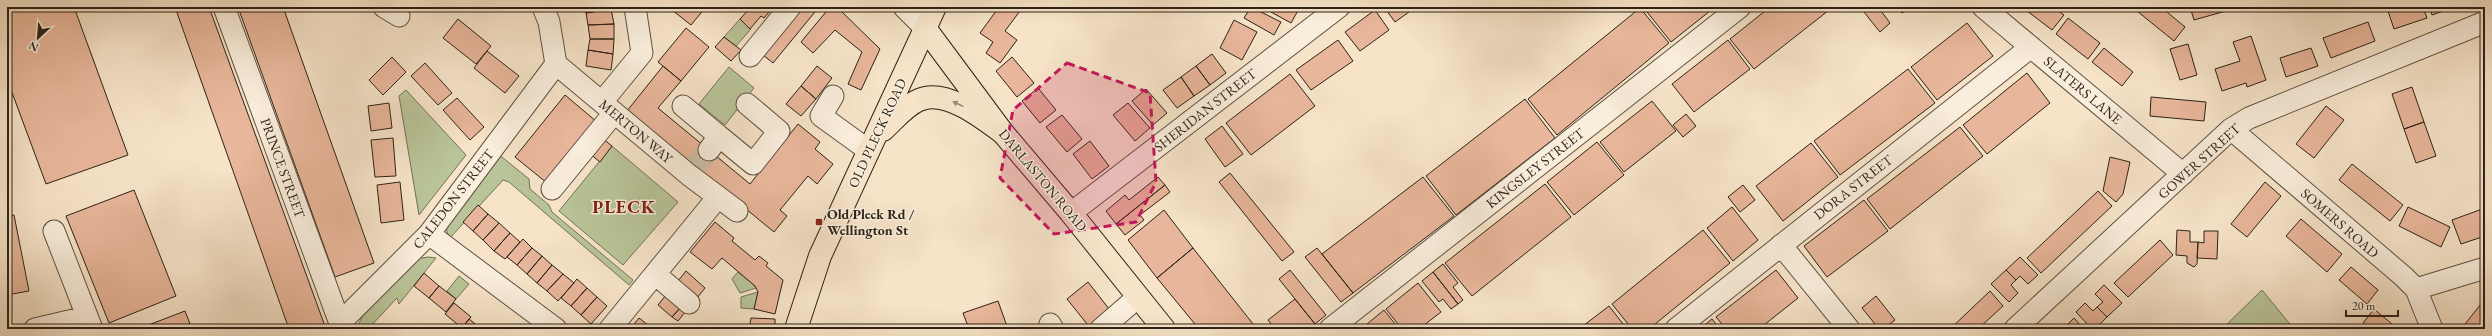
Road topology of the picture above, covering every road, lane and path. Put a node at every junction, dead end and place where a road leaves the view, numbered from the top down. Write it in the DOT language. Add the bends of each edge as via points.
graph roads {
  1 [pos="224,7"];
  2 [pos="543,7"];
  3 [pos="635,7"];
  4 [pos="790,7"];
  5 [pos="904,7"];
  6 [pos="935,7"];
  7 [pos="1339,7"];
  8 [pos="1740,7"];
  9 [pos="1985,8"];
  10 [pos="2485,22"];
  11 [pos="925,28"];
  12 [pos="2031,47"];
  13 [pos="750,56"];
  14 [pos="556,64"];
  15 [pos="832,96"];
  16 [pos="747,104"];
  17 [pos="683,106"];
  18 [pos="608,108"];
  19 [pos="2231,129"];
  20 [pos="1003,133"];
  21 [pos="871,144"];
  22 [pos="2183,174"];
  23 [pos="552,189"];
  24 [pos="718,197"];
  25 [pos="737,211"];
  26 [pos="1071,213"];
  27 [pos="54,231"];
  28 [pos="429,234"];
  29 [pos="1781,245"];
  30 [pos="2485,268"];
  31 [pos="655,274"];
  32 [pos="2416,289"];
  33 [pos="1138,297"];
  34 [pos="689,302"];
  35 [pos="89,323"];
  36 [pos="341,326"];
  37 [pos="35,329"];
  38 [pos="556,329"];
  39 [pos="610,329"];
  40 [pos="796,329"];
  41 [pos="1102,329"];
  42 [pos="1164,329"];
  43 [pos="1330,329"];
  44 [pos="1676,329"];
  45 [pos="1849,329"];
  46 [pos="2015,329"];
  47 [pos="2432,329"];
  1 -- 36 [label="street, PRINCE STREET"];
  2 -- 14 [label="street" via="549,22"];
  3 -- 18 [label="street" via="642,53"];
  4 -- 13 [label="street"];
  5 -- 11 [label="street"];
  6 -- 11 [label="main road, OLD PLECK ROAD"];
  7 -- 26 [label="street, SHERIDAN STREET"];
  8 -- 43 [label="street, KINGSLEY STREET"];
  9 -- 12 [label="street, SLATERS LANE"];
  10 -- 19 [label="street, GOWER STREET" via="2249,118"];
  11 -- 20 [label="main road, DARLASTON ROAD"];
  11 -- 21 [label="main road, OLD PLECK ROAD"];
  12 -- 22 [label="street, SLATERS LANE"];
  12 -- 29 [label="street, DORA STREET"];
  14 -- 18 [label="street, MERTON WAY"];
  14 -- 28 [label="street, CALEDON STREET"];
  15 -- 21 [label="street" via="821,116"];
  16 -- 17 [label="street" via="779,131 753,164 714,143"];
  18 -- 23 [label="street"];
  18 -- 24 [label="street, MERTON WAY" via="692,171"];
  19 -- 22 [label="street, GOWER STREET"];
  19 -- 32 [label="street, SOMERS ROAD"];
  20 -- 21 [label="main road, one-way" via="956,102 931,97 912,103"];
  20 -- 26 [label="main road, DARLASTON ROAD"];
  21 -- 40 [label="main road, OLD PLECK ROAD" via="820,256"];
  22 -- 46 [label="street, GOWER STREET"];
  24 -- 25 [label="street, MERTON WAY"];
  24 -- 31 [label="street"];
  26 -- 33 [label="main road, DARLASTON ROAD"];
  27 -- 35 [label="street"];
  28 -- 36 [label="street, CALEDON STREET"];
  28 -- 38 [label="street"];
  29 -- 44 [label="street, DORA STREET"];
  29 -- 45 [label="street"];
  30 -- 32 [label="street"];
  31 -- 34 [label="street"];
  31 -- 39 [label="street"];
  32 -- 47 [label="street, SOMERS ROAD"];
  33 -- 41 [label="street"];
  33 -- 42 [label="main road, DARLASTON ROAD"];
  35 -- 37 [label="street"];
}
